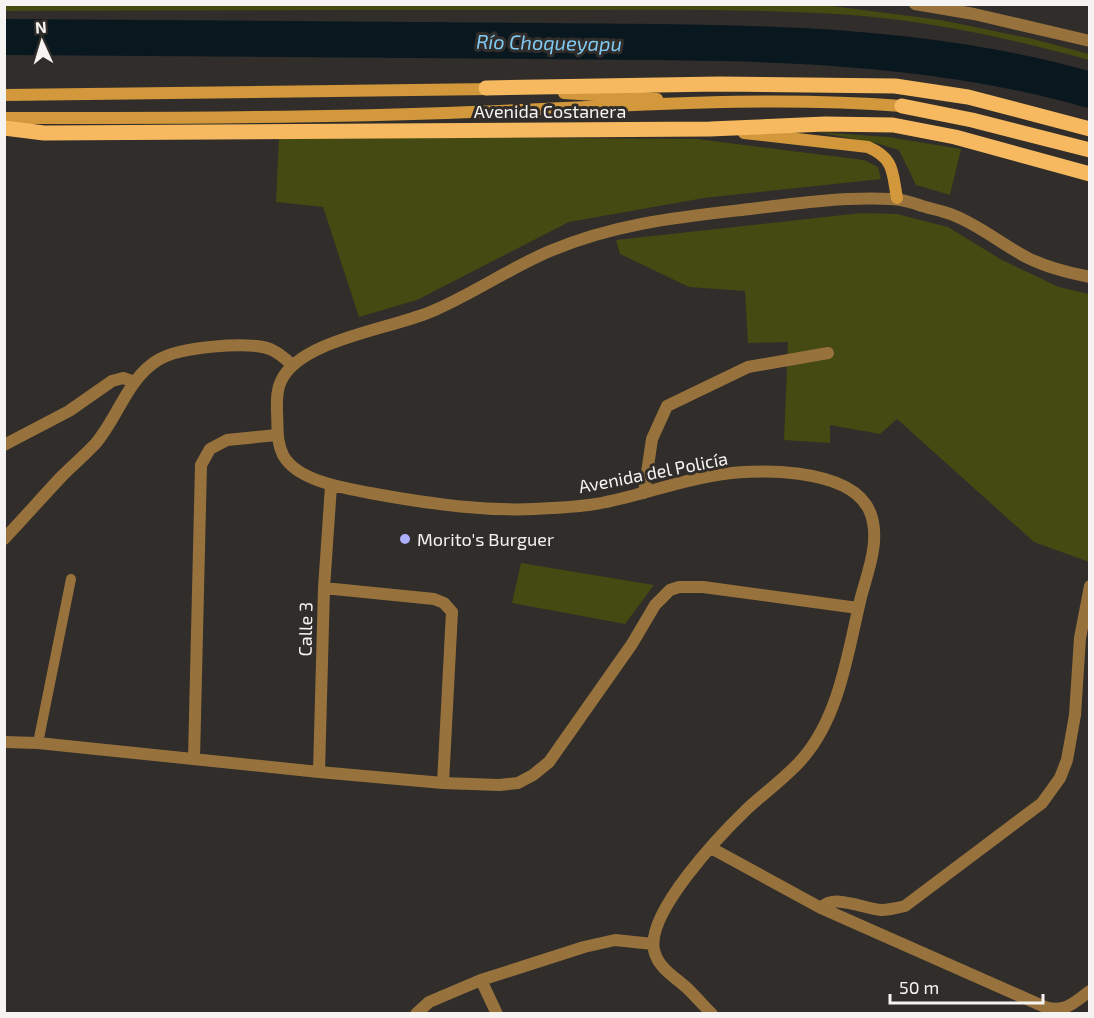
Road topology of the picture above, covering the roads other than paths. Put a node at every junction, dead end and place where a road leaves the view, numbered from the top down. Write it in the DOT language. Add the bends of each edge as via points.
graph roads {
  1 [pos="915,4"];
  2 [pos="1089,42"];
  3 [pos="486,88"];
  4 [pos="4,95"];
  5 [pos="730,103"];
  6 [pos="902,106"];
  7 [pos="4,118"];
  8 [pos="4,128"];
  9 [pos="710,129"];
  10 [pos="1089,129"];
  11 [pos="1089,150"];
  12 [pos="1089,174"];
  13 [pos="897,198"];
  14 [pos="1089,277"];
  15 [pos="828,353"];
  16 [pos="292,365"];
  17 [pos="135,382"];
  18 [pos="277,435"];
  19 [pos="4,445"];
  20 [pos="331,486"];
  21 [pos="644,493"];
  22 [pos="4,539"];
  23 [pos="71,579"];
  24 [pos="1089,586"];
  25 [pos="324,588"];
  26 [pos="858,608"];
  27 [pos="4,742"];
  28 [pos="38,743"];
  29 [pos="194,759"];
  30 [pos="320,772"];
  31 [pos="443,783"];
  32 [pos="711,848"];
  33 [pos="821,908"];
  34 [pos="653,944"];
  35 [pos="482,980"];
  36 [pos="1089,991"];
  37 [pos="416,1014"];
  38 [pos="497,1014"];
  39 [pos="712,1014"];
  1 -- 2 [label="street"];
  3 -- 4 [label="main road, Avenida Costanera"];
  3 -- 5 [label="main road"];
  3 -- 10 [label="main road, Avenida Costanera" via="895,86 968,97"];
  5 -- 6 [label="main road"];
  5 -- 7 [label="main road" via="323,118"];
  6 -- 11 [label="main road"];
  8 -- 9 [label="main road, Avenida Costanera" via="44,133"];
  9 -- 12 [label="main road, Avenida Costanera" via="893,125 954,137"];
  9 -- 13 [label="main road" via="868,147 888,160"];
  13 -- 14 [label="street, Avenida del Policía" via="955,215 1034,261"];
  13 -- 16 [label="street, Avenida del Policía" via="823,200 676,217 608,230 548,252 433,312 308,353"];
  15 -- 21 [label="street" via="748,367 667,406 652,439"];
  16 -- 17 [label="street" via="283,356 263,348 194,348 158,359"];
  16 -- 18 [label="street, Avenida del Policía" via="278,385"];
  17 -- 19 [label="street" via="123,378 112,381 69,411"];
  17 -- 22 [label="street" via="97,442"];
  18 -- 20 [label="street, Avenida del Policía" via="291,465"];
  18 -- 29 [label="street" via="227,440 210,449 201,465"];
  20 -- 21 [label="street, Avenida del Policía" via="422,503 478,508 546,509 600,504"];
  20 -- 25 [label="street, Calle 3"];
  21 -- 26 [label="street, Avenida del Policía" via="714,475 765,472 799,473 841,484 862,499 873,527 874,543"];
  23 -- 28 [label="lane"];
  24 -- 33 [label="street" via="1067,760 1042,803 905,906 878,910 835,901 826,902"];
  25 -- 30 [label="street, Calle 3"];
  25 -- 31 [label="street" via="434,599 452,612"];
  26 -- 31 [label="street" via="703,587 680,586 670,590 655,605 549,762 518,783"];
  26 -- 32 [label="street, Avenida del Policía" via="843,672 814,743 801,761"];
  27 -- 28 [label="street"];
  28 -- 29 [label="street"];
  29 -- 30 [label="street"];
  30 -- 31 [label="street"];
  32 -- 33 [label="street"];
  32 -- 34 [label="street, Avenida del Policía" via="664,911"];
  33 -- 36 [label="street" via="1045,1007 1067,1008"];
  34 -- 35 [label="street" via="615,939"];
  34 -- 39 [label="street" via="662,967"];
  35 -- 37 [label="street" via="429,1002"];
  35 -- 38 [label="street"];
}
